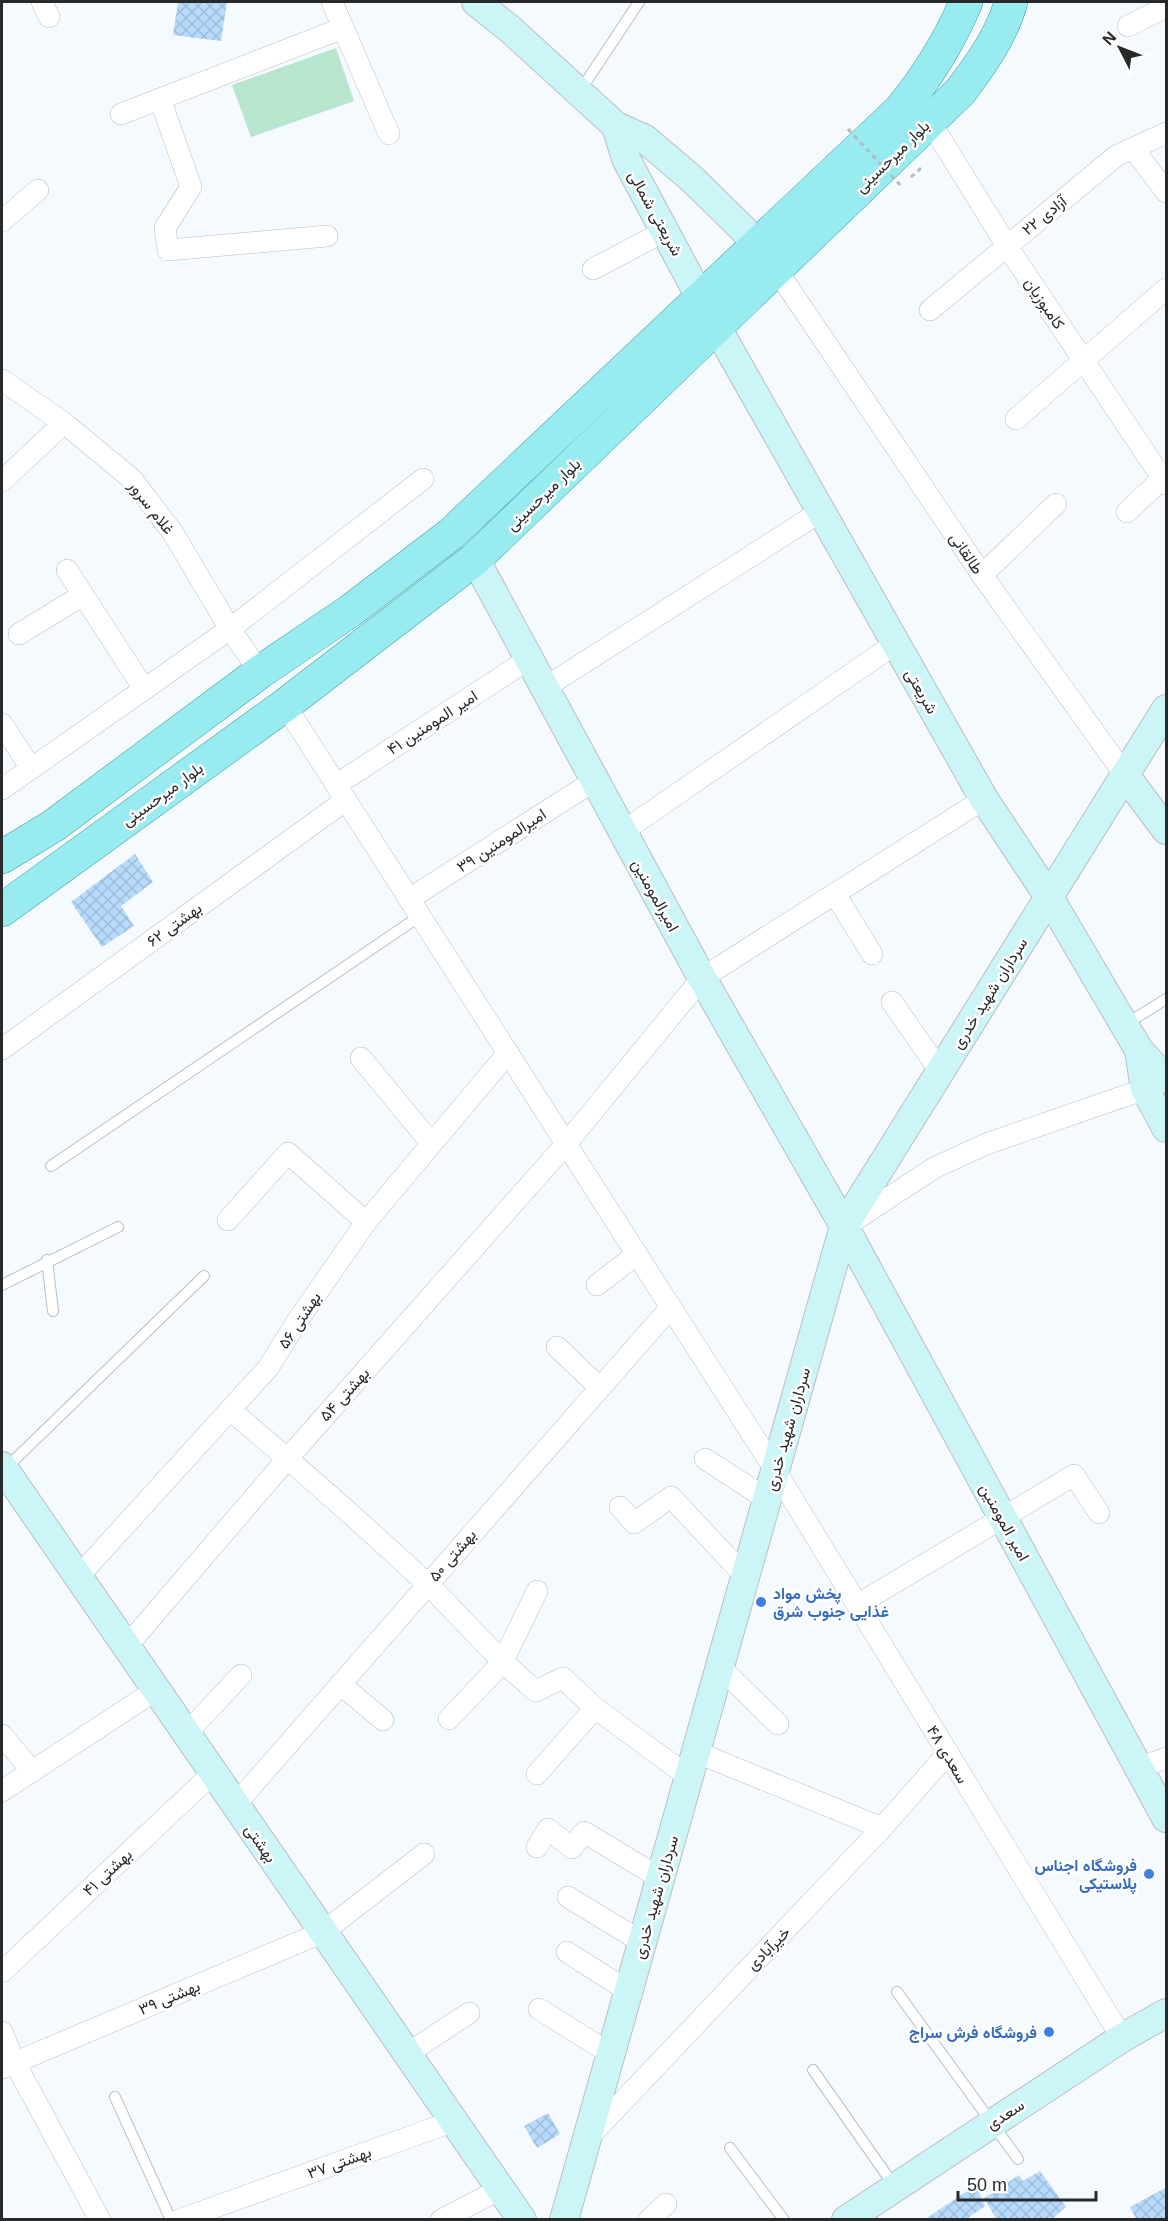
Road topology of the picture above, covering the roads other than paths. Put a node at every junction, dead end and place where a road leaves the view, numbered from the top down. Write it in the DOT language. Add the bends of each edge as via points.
graph roads {
  1 [pos="332,2"];
  2 [pos="476,2"];
  3 [pos="639,2"];
  4 [pos="966,2"];
  5 [pos="982,2"];
  6 [pos="999,2"];
  7 [pos="1011,2"];
  8 [pos="1167,7"];
  9 [pos="1128,26"];
  10 [pos="343,28"];
  11 [pos="579,92"];
  12 [pos="160,99"];
  13 [pos="121,114"];
  14 [pos="929,120"];
  15 [pos="616,126"];
  16 [pos="1167,133"];
  17 [pos="389,134"];
  18 [pos="1133,148"];
  19 [pos="38,190"];
  20 [pos="1167,192"];
  21 [pos="815,211"];
  22 [pos="2,220"];
  23 [pos="665,231"];
  24 [pos="327,236"];
  25 [pos="1007,246"];
  26 [pos="767,257"];
  27 [pos="593,269"];
  28 [pos="1167,289"];
  29 [pos="930,310"];
  30 [pos="708,312"];
  31 [pos="1084,360"];
  32 [pos="2,380"];
  33 [pos="1016,419"];
  34 [pos="64,423"];
  35 [pos="1165,478"];
  36 [pos="423,479"];
  37 [pos="2,481"];
  38 [pos="1056,504"];
  39 [pos="820,512"];
  40 [pos="1127,512"];
  41 [pos="475,559"];
  42 [pos="67,570"];
  43 [pos="982,575"];
  44 [pos="83,595"];
  45 [pos="230,629"];
  46 [pos="19,634"];
  47 [pos="895,644"];
  48 [pos="529,658"];
  49 [pos="260,672"];
  50 [pos="544,688"];
  51 [pos="144,689"];
  52 [pos="285,705"];
  53 [pos="1167,709"];
  54 [pos="2,724"];
  55 [pos="31,768"];
  56 [pos="1125,775"];
  57 [pos="594,781"];
  58 [pos="2,789"];
  59 [pos="341,793"];
  60 [pos="984,799"];
  61 [pos="1167,830"];
  62 [pos="622,832"];
  63 [pos="2,857"];
  64 [pos="835,894"];
  65 [pos="1049,897"];
  66 [pos="415,908"];
  67 [pos="2,910"];
  68 [pos="872,954"];
  69 [pos="702,978"];
  70 [pos="1167,999"];
  71 [pos="892,1002"];
  72 [pos="1126,1024"];
  73 [pos="2,1049"];
  74 [pos="508,1053"];
  75 [pos="360,1058"];
  76 [pos="940,1071"];
  77 [pos="1156,1084"];
  78 [pos="1167,1128"];
  79 [pos="431,1143"];
  80 [pos="566,1144"];
  81 [pos="51,1166"];
  82 [pos="228,1220"];
  83 [pos="366,1222"];
  84 [pos="844,1226"];
  85 [pos="118,1227"];
  86 [pos="637,1254"];
  87 [pos="47,1260"];
  88 [pos="204,1276"];
  89 [pos="2,1285"];
  90 [pos="597,1285"];
  91 [pos="670,1306"];
  92 [pos="53,1311"];
  93 [pos="557,1347"];
  94 [pos="599,1387"];
  95 [pos="230,1410"];
  96 [pos="288,1458"];
  97 [pos="705,1459"];
  98 [pos="2,1469"];
  99 [pos="775,1470"];
  100 [pos="767,1499"];
  101 [pos="620,1508"];
  102 [pos="1099,1513"];
  103 [pos="1003,1518"];
  104 [pos="745,1576"];
  105 [pos="78,1577"];
  106 [pos="426,1583"];
  107 [pos="537,1591"];
  108 [pos="857,1605"];
  109 [pos="126,1647"];
  110 [pos="502,1663"];
  111 [pos="720,1667"];
  112 [pos="241,1675"];
  113 [pos="340,1684"];
  114 [pos="156,1690"];
  115 [pos="595,1708"];
  116 [pos="449,1719"];
  117 [pos="383,1720"];
  118 [pos="778,1724"];
  119 [pos="186,1734"];
  120 [pos="2,1735"];
  121 [pos="948,1753"];
  122 [pos="1167,1758"];
  123 [pos="692,1764"];
  124 [pos="1139,1768"];
  125 [pos="31,1770"];
  126 [pos="213,1773"];
  127 [pos="537,1774"];
  128 [pos="2,1791"];
  129 [pos="235,1804"];
  130 [pos="1167,1818"];
  131 [pos="882,1828"];
  132 [pos="537,1847"];
  133 [pos="424,1854"];
  134 [pos="660,1878"];
  135 [pos="568,1897"];
  136 [pos="323,1932"];
  137 [pos="642,1942"];
  138 [pos="567,1952"];
  139 [pos="2,1972"];
  140 [pos="628,1991"];
  141 [pos="897,1992"];
  142 [pos="539,2008"];
  143 [pos="469,2013"];
  144 [pos="1167,2013"];
  145 [pos="2,2032"];
  146 [pos="1122,2038"];
  147 [pos="407,2054"];
  148 [pos="610,2054"];
  149 [pos="8,2065"];
  150 [pos="813,2070"];
  151 [pos="115,2097"];
  152 [pos="454,2121"];
  153 [pos="993,2123"];
  154 [pos="586,2140"];
  155 [pos="730,2148"];
  156 [pos="1018,2158"];
  157 [pos="895,2187"];
  158 [pos="500,2189"];
  159 [pos="666,2204"];
  160 [pos="857,2216"];
  161 [pos="100,2220"];
  162 [pos="171,2220"];
  163 [pos="179,2220"];
  164 [pos="441,2220"];
  165 [pos="522,2220"];
  166 [pos="564,2220"];
  167 [pos="649,2220"];
  168 [pos="784,2220"];
  1 -- 10 [label="street"];
  2 -- 11 [label="main road, شریعتی شمالی"];
  3 -- 11 [label="lane"];
  4 -- 21 [label="main road, بلوار میرحسینی" via="950,40 915,92"];
  5 -- 21 [label="main road" via="968,34 942,74 900,122 825,193"];
  6 -- 21 [label="main road" via="980,45 953,82 833,204"];
  7 -- 14 [label="main road, بلوار میرحسینی" via="1007,17 977,69 960,92"];
  8 -- 9 [label="street"];
  10 -- 12 [label="street"];
  10 -- 17 [label="street"];
  11 -- 15 [label="main road, شریعتی شمالی"];
  12 -- 13 [label="street"];
  12 -- 24 [label="street" via="191,187 165,228 168,250"];
  14 -- 21 [label="main road, بلوار میرحسینی"];
  14 -- 25 [label="street, کامبوزیان"];
  15 -- 23 [label="main road, شریعتی شمالی" via="626,159"];
  15 -- 26 [label="main road, شریعتی شمالی" via="645,139 708,194"];
  16 -- 18 [label="street, آزادی ۲۲"];
  18 -- 20 [label="street"];
  18 -- 25 [label="street, آزادی ۲۲" via="1116,156"];
  19 -- 22 [label="street"];
  21 -- 26 [label="main road, بلوار میرحسینی"];
  23 -- 27 [label="street"];
  23 -- 30 [label="main road, شریعتی شمالی"];
  25 -- 29 [label="street, آزادی ۲۲"];
  25 -- 31 [label="street, کامبوزیان"];
  26 -- 30 [label="main road, بلوار میرحسینی"];
  26 -- 43 [label="street, طالقانی"];
  28 -- 31 [label="street"];
  30 -- 39 [label="main road, شریعتی"];
  30 -- 41 [label="main road, بلوار میرحسینی"];
  30 -- 49 [label="main road, بلوار میرحسینی" via="451,534"];
  31 -- 33 [label="street"];
  31 -- 35 [label="street, کامبوزیان"];
  32 -- 34 [label="street, غلام سرور"];
  34 -- 37 [label="street"];
  34 -- 45 [label="street, غلام سرور" via="132,479 173,533"];
  35 -- 40 [label="street"];
  36 -- 45 [label="street"];
  38 -- 43 [label="street"];
  39 -- 47 [label="main road, شریعتی"];
  39 -- 50 [label="street"];
  41 -- 48 [label="main road, امیرالمومنین"];
  41 -- 52 [label="main road, بلوار میرحسینی"];
  42 -- 44 [label="street"];
  43 -- 56 [label="street, طالقانی"];
  44 -- 46 [label="street"];
  44 -- 51 [label="street"];
  45 -- 49 [label="street, غلام سرور"];
  45 -- 51 [label="street"];
  47 -- 60 [label="main road, شریعتی"];
  47 -- 62 [label="street"];
  48 -- 50 [label="main road, امیرالمومنین"];
  48 -- 59 [label="street, امیر المومنین ۴۱"];
  49 -- 63 [label="main road, بلوار میرحسینی" via="52,825"];
  50 -- 57 [label="main road, امیرالمومنین"];
  51 -- 55 [label="street"];
  52 -- 59 [label="street, سعدی ۴۸"];
  52 -- 67 [label="main road, بلوار میرحسینی"];
  53 -- 56 [label="main road, سرداران شهید خدری"];
  54 -- 55 [label="street"];
  55 -- 58 [label="street"];
  56 -- 61 [label="main road, طالقانی"];
  56 -- 65 [label="main road, سرداران شهید خدری"];
  57 -- 62 [label="main road, امیرالمومنین"];
  57 -- 66 [label="street, امیرالمومنین ۳۹"];
  59 -- 66 [label="street, سعدی ۴۸"];
  59 -- 73 [label="street, بهشتی ۶۲"];
  60 -- 64 [label="street, بهشتی ۵۴"];
  60 -- 65 [label="main road, شریعتی"];
  62 -- 69 [label="main road, امیرالمومنین"];
  64 -- 68 [label="street"];
  64 -- 69 [label="street, بهشتی ۵۴"];
  65 -- 72 [label="main road, شریعتی"];
  65 -- 76 [label="main road, سرداران شهید خدری"];
  66 -- 74 [label="street, سعدی ۴۸"];
  66 -- 81 [label="lane"];
  69 -- 80 [label="street, بهشتی ۵۴"];
  69 -- 84 [label="main road, امیرالمومنین"];
  70 -- 72 [label="lane"];
  71 -- 76 [label="street"];
  72 -- 77 [label="main road, شریعتی"];
  74 -- 79 [label="street, بهشتی ۵۶"];
  74 -- 80 [label="street, سعدی ۴۸"];
  75 -- 79 [label="street"];
  76 -- 84 [label="main road, سرداران شهید خدری"];
  77 -- 78 [label="main road, شریعتی"];
  77 -- 84 [label="street" via="986,1143 934,1168"];
  79 -- 83 [label="street, بهشتی ۵۶"];
  80 -- 86 [label="street, سعدی ۴۸"];
  80 -- 96 [label="street, بهشتی ۵۴"];
  82 -- 83 [label="street" via="288,1154"];
  83 -- 95 [label="street, بهشتی ۵۶" via="268,1368"];
  84 -- 99 [label="main road, سرداران شهید خدری"];
  84 -- 103 [label="main road, امیر المومنین"];
  85 -- 87 [label="lane"];
  86 -- 90 [label="street"];
  86 -- 91 [label="street, سعدی ۴۸"];
  87 -- 89 [label="lane"];
  87 -- 92 [label="lane"];
  88 -- 98 [label="lane"];
  91 -- 94 [label="street, بهشتی ۵۰"];
  91 -- 99 [label="street, سعدی ۴۸"];
  93 -- 94 [label="street"];
  94 -- 106 [label="street, بهشتی ۵۰"];
  95 -- 96 [label="street"];
  95 -- 105 [label="street, بهشتی ۵۶"];
  96 -- 106 [label="street"];
  96 -- 109 [label="street, بهشتی ۵۴"];
  97 -- 100 [label="street"];
  98 -- 105 [label="main road, بهشتی"];
  99 -- 100 [label="main road, سرداران شهید خدری"];
  99 -- 108 [label="street, سعدی ۴۸"];
  100 -- 104 [label="main road, سرداران شهید خدری"];
  101 -- 104 [label="street" via="634,1523 671,1497"];
  102 -- 103 [label="street" via="1074,1475"];
  103 -- 108 [label="street"];
  103 -- 124 [label="main road, امیر المومنین"];
  104 -- 111 [label="main road, سرداران شهید خدری"];
  105 -- 109 [label="main road, بهشتی"];
  106 -- 110 [label="street"];
  106 -- 113 [label="street, بهشتی ۵۰"];
  107 -- 110 [label="street"];
  108 -- 121 [label="street, سعدی ۴۸"];
  109 -- 114 [label="main road, بهشتی"];
  110 -- 115 [label="street" via="536,1690 563,1678"];
  110 -- 116 [label="street"];
  111 -- 118 [label="street"];
  111 -- 123 [label="main road, سرداران شهید خدری"];
  112 -- 119 [label="street"];
  113 -- 117 [label="street"];
  113 -- 129 [label="street, بهشتی ۵۰"];
  114 -- 119 [label="main road, بهشتی"];
  114 -- 125 [label="street"];
  115 -- 123 [label="street"];
  115 -- 127 [label="street"];
  119 -- 126 [label="main road, بهشتی"];
  120 -- 125 [label="street"];
  121 -- 131 [label="street, خیرآبادی"];
  121 -- 146 [label="street, سعدی ۴۸"];
  122 -- 124 [label="street"];
  123 -- 131 [label="street"];
  123 -- 134 [label="main road, سرداران شهید خدری"];
  124 -- 130 [label="main road, امیر المومنین"];
  125 -- 128 [label="street"];
  126 -- 129 [label="main road, بهشتی"];
  126 -- 139 [label="street, بهشتی ۴۱"];
  129 -- 136 [label="main road, بهشتی"];
  131 -- 154 [label="street, خیرآبادی"];
  132 -- 134 [label="street" via="548,1829 572,1848 584,1832"];
  133 -- 136 [label="street, بهشتی ۳۹"];
  134 -- 137 [label="main road, سرداران شهید خدری"];
  135 -- 137 [label="street"];
  136 -- 147 [label="main road, بهشتی"];
  136 -- 149 [label="street, بهشتی ۳۹"];
  137 -- 140 [label="main road, سرداران شهید خدری"];
  138 -- 140 [label="street"];
  140 -- 148 [label="main road, سرداران شهید خدری"];
  141 -- 153 [label="lane"];
  142 -- 148 [label="street"];
  143 -- 147 [label="street"];
  144 -- 146 [label="main road, سعدی"];
  145 -- 149 [label="street"];
  146 -- 153 [label="main road, سعدی"];
  147 -- 152 [label="main road, بهشتی"];
  148 -- 154 [label="main road, سرداران شهید خدری"];
  149 -- 161 [label="street"];
  150 -- 157 [label="lane"];
  151 -- 162 [label="lane"];
  152 -- 158 [label="main road, بهشتی"];
  152 -- 163 [label="street, بهشتی ۳۷"];
  153 -- 156 [label="lane"];
  153 -- 157 [label="main road, سعدی"];
  154 -- 166 [label="main road, سرداران شهید خدری"];
  155 -- 168 [label="lane"];
  157 -- 160 [label="main road, سعدی"];
  158 -- 164 [label="street"];
  158 -- 165 [label="main road, بهشتی"];
  159 -- 167 [label="street"];
}
